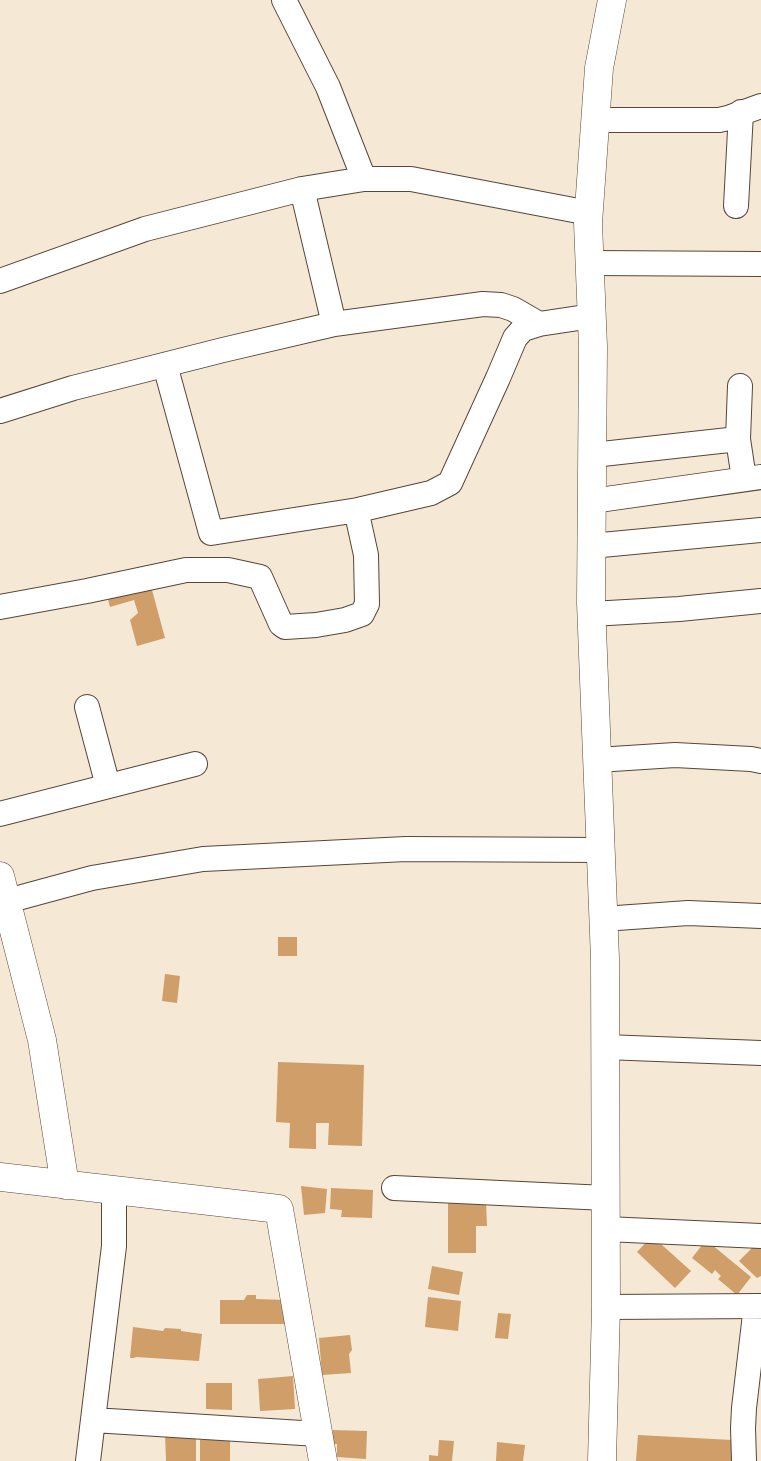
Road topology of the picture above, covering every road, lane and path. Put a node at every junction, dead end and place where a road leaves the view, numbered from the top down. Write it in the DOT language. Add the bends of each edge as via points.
graph roads {
  1 [pos="284,0"];
  2 [pos="612,0"];
  3 [pos="751,109"];
  4 [pos="595,120"];
  5 [pos="364,179"];
  6 [pos="302,190"];
  7 [pos="736,206"];
  8 [pos="589,213"];
  9 [pos="590,263"];
  10 [pos="761,264"];
  11 [pos="0,281"];
  12 [pos="592,316"];
  13 [pos="334,324"];
  14 [pos="539,324"];
  15 [pos="165,365"];
  16 [pos="740,386"];
  17 [pos="0,411"];
  18 [pos="738,440"];
  19 [pos="592,455"];
  20 [pos="752,478"];
  21 [pos="592,501"];
  22 [pos="358,510"];
  23 [pos="761,530"];
  24 [pos="591,546"];
  25 [pos="761,601"];
  26 [pos="0,607"];
  27 [pos="592,614"];
  28 [pos="87,707"];
  29 [pos="597,760"];
  30 [pos="761,761"];
  31 [pos="195,764"];
  32 [pos="108,786"];
  33 [pos="0,814"];
  34 [pos="601,850"];
  35 [pos="3,889"];
  36 [pos="761,916"];
  37 [pos="603,919"];
  38 [pos="605,1047"];
  39 [pos="761,1053"];
  40 [pos="0,1177"];
  41 [pos="65,1185"];
  42 [pos="394,1188"];
  43 [pos="114,1191"];
  44 [pos="606,1198"];
  45 [pos="606,1229"];
  46 [pos="761,1236"];
  47 [pos="758,1306"];
  48 [pos="606,1307"];
  49 [pos="93,1420"];
  50 [pos="318,1434"];
  51 [pos="88,1461"];
  52 [pos="324,1461"];
  53 [pos="602,1461"];
  54 [pos="744,1461"];
  1 -- 5 [label="street" via="328,87"];
  2 -- 4 [label="street" via="599,68"];
  3 -- 4 [label="street" via="719,120"];
  3 -- 7 [label="street"];
  4 -- 8 [label="street"];
  5 -- 6 [label="street"];
  5 -- 8 [label="street" via="411,179"];
  6 -- 11 [label="street" via="145,229"];
  6 -- 13 [label="street"];
  8 -- 9 [label="street"];
  9 -- 10 [label="street"];
  9 -- 12 [label="street"];
  12 -- 14 [label="street"];
  12 -- 19 [label="street"];
  13 -- 14 [label="street" via="483,304 513,309"];
  13 -- 15 [label="street"];
  14 -- 22 [label="street" via="523,329 515,338 450,483 431,493"];
  15 -- 17 [label="street" via="73,388"];
  15 -- 22 [label="street" via="211,533"];
  16 -- 18 [label="street"];
  18 -- 19 [label="street"];
  18 -- 20 [label="street"];
  19 -- 21 [label="street"];
  20 -- 21 [label="street"];
  21 -- 24 [label="street"];
  22 -- 26 [label="street" via="356,514 366,555 367,604 362,614 345,620 285,627 260,577 228,570 186,570"];
  23 -- 24 [label="street"];
  24 -- 27 [label="street"];
  25 -- 27 [label="street"];
  27 -- 29 [label="street"];
  28 -- 32 [label="street"];
  29 -- 30 [label="street" via="675,755"];
  29 -- 34 [label="street"];
  31 -- 32 [label="street"];
  32 -- 33 [label="street"];
  34 -- 35 [label="street" via="406,849 203,859"];
  34 -- 37 [label="street"];
  35 -- 41 [label="street" via="42,1040"];
  36 -- 37 [label="street" via="688,913"];
  37 -- 38 [label="street"];
  38 -- 39 [label="street"];
  38 -- 44 [label="street"];
  40 -- 41 [label="street"];
  41 -- 43 [label="street"];
  42 -- 44 [label="street"];
  43 -- 49 [label="street" via="114,1246"];
  43 -- 50 [label="street" via="279,1209"];
  44 -- 45 [label="street"];
  45 -- 46 [label="street"];
  45 -- 48 [label="street"];
  47 -- 48 [label="street"];
  47 -- 54 [label="street" via="744,1408"];
  48 -- 53 [label="street"];
  49 -- 50 [label="street"];
  49 -- 51 [label="street"];
  50 -- 52 [label="street"];
}
